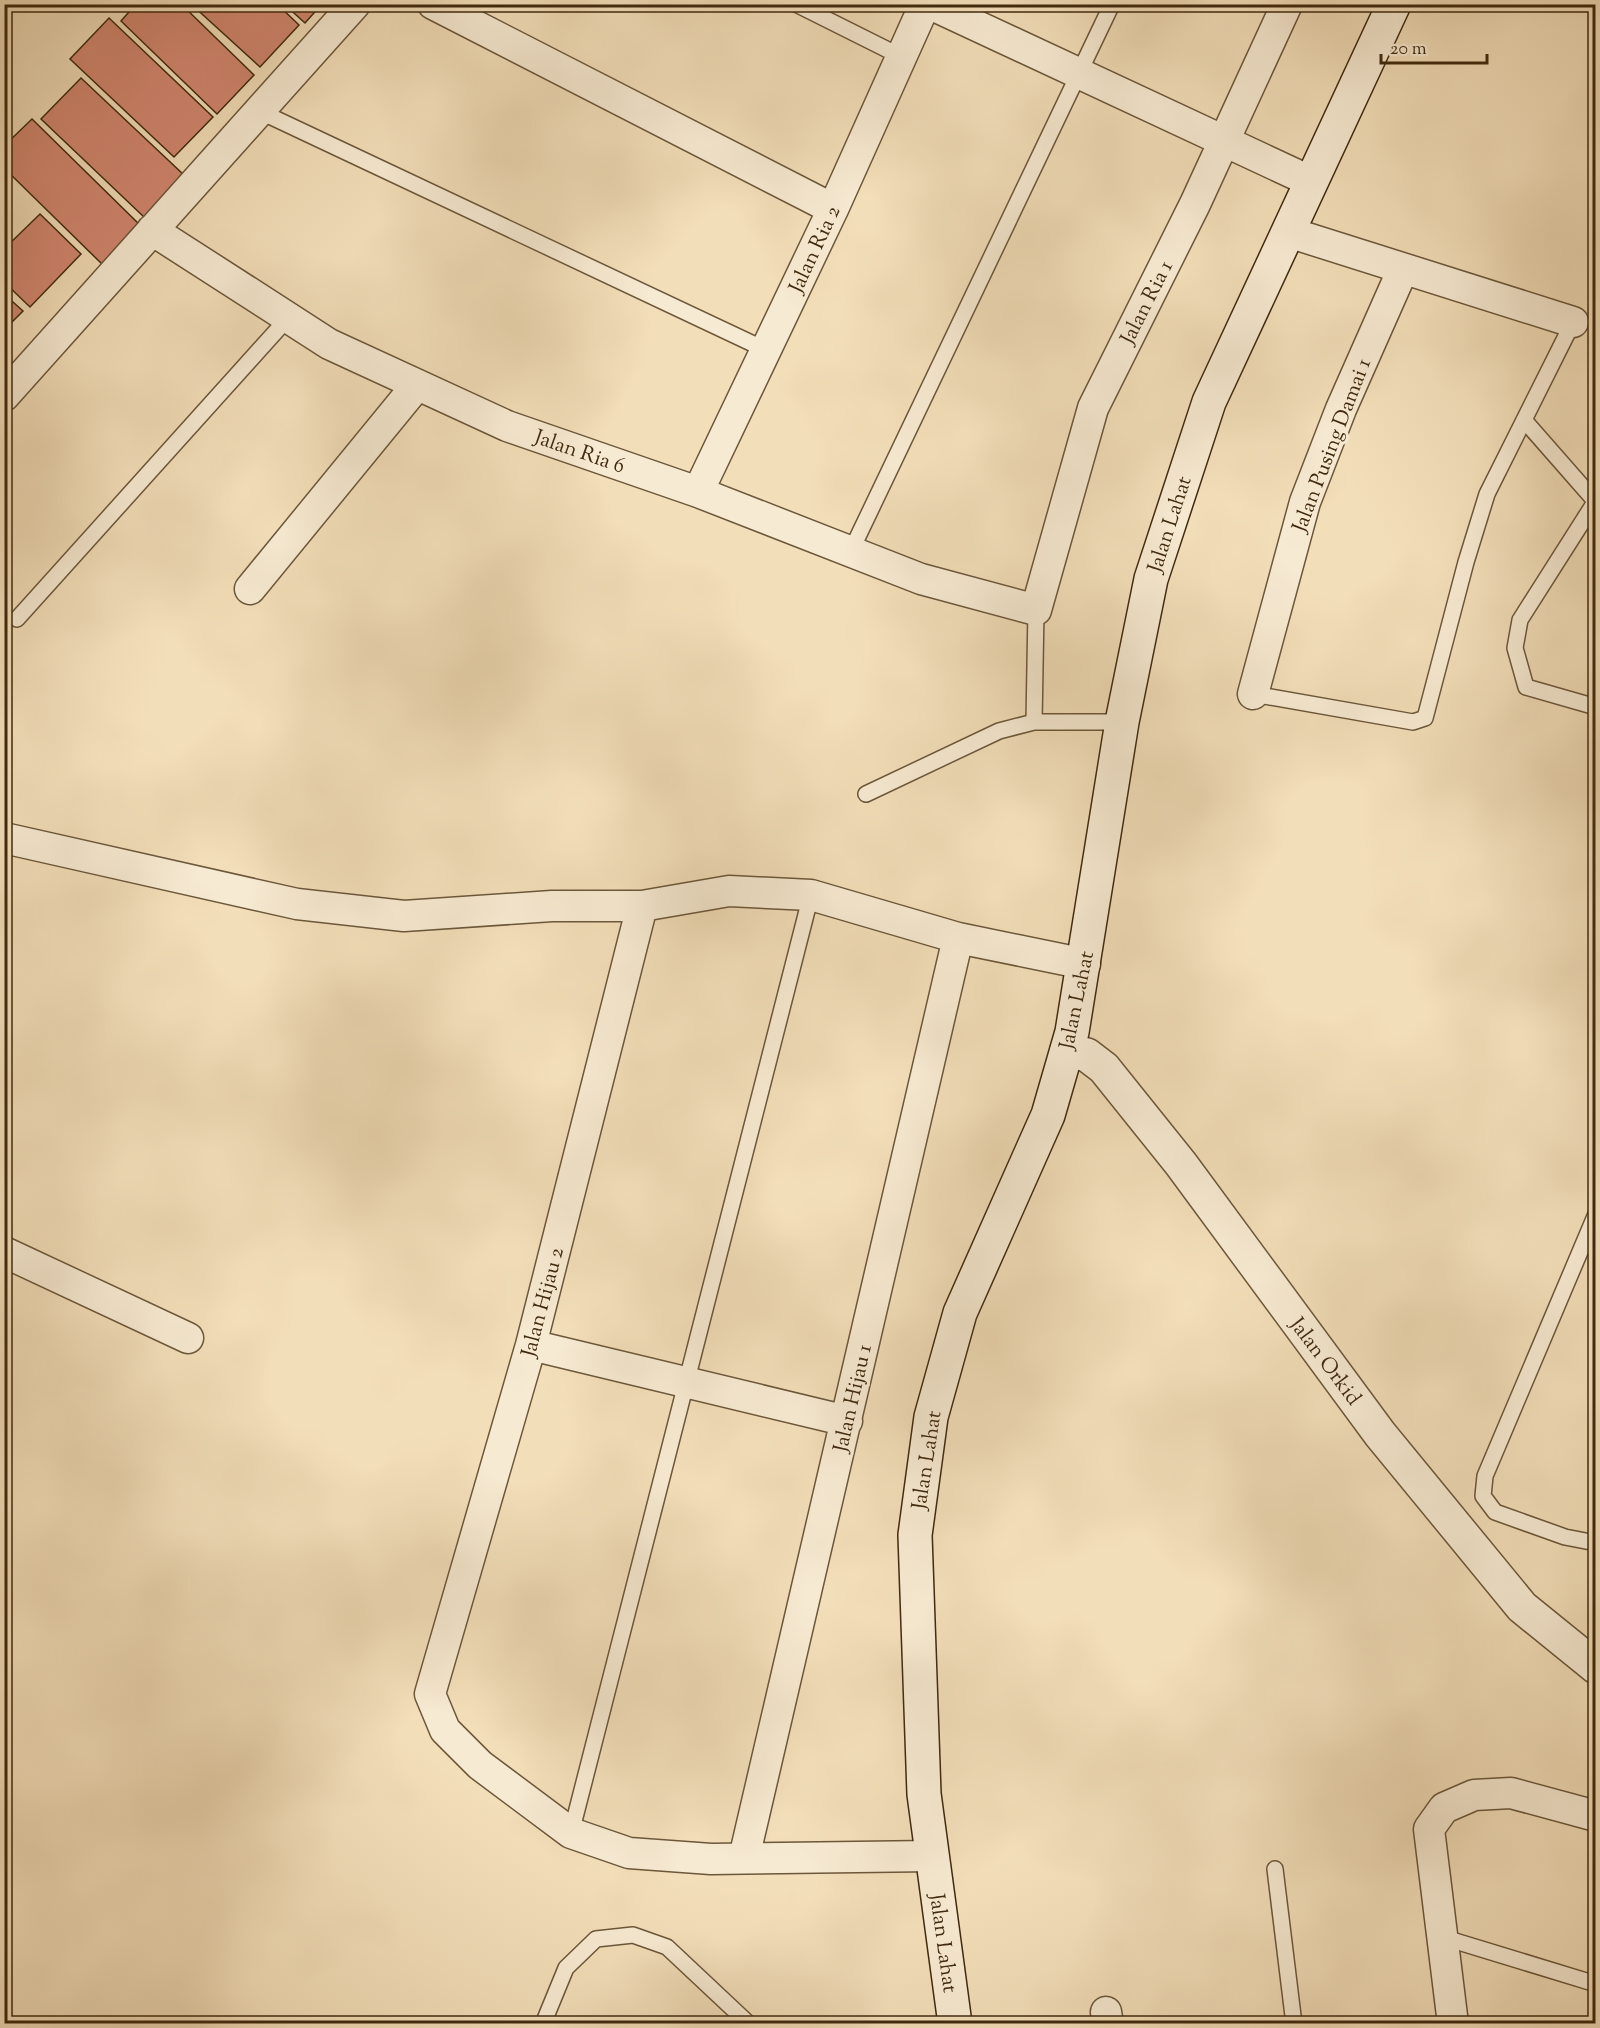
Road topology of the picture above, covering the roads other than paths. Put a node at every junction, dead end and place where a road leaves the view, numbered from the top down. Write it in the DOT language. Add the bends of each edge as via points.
graph roads {
  1 [pos="355,4"];
  2 [pos="433,4"];
  3 [pos="796,4"];
  4 [pos="927,4"];
  5 [pos="1112,4"];
  6 [pos="1287,4"];
  7 [pos="1394,4"];
  8 [pos="902,57"];
  9 [pos="1079,73"];
  10 [pos="259,111"];
  11 [pos="1225,139"];
  12 [pos="1312,182"];
  13 [pos="833,209"];
  14 [pos="152,230"];
  15 [pos="1288,232"];
  16 [pos="1403,269"];
  17 [pos="288,318"];
  18 [pos="1573,322"];
  19 [pos="766,350"];
  20 [pos="417,385"];
  21 [pos="4,396"];
  22 [pos="1524,420"];
  23 [pos="698,492"];
  24 [pos="1595,502"];
  25 [pos="851,551"];
  26 [pos="250,589"];
  27 [pos="1036,610"];
  28 [pos="17,619"];
  29 [pos="1253,694"];
  30 [pos="1596,707"];
  31 [pos="1034,722"];
  32 [pos="1122,723"];
  33 [pos="866,794"];
  34 [pos="4,838"];
  35 [pos="810,895"];
  36 [pos="642,906"];
  37 [pos="958,938"];
  38 [pos="1085,964"];
  39 [pos="1067,1050"];
  40 [pos="1596,1214"];
  41 [pos="4,1252"];
  42 [pos="188,1338"];
  43 [pos="531,1345"];
  44 [pos="687,1381"];
  45 [pos="847,1421"];
  46 [pos="1596,1543"];
  47 [pos="1593,1657"];
  48 [pos="1596,1816"];
  49 [pos="571,1833"];
  50 [pos="932,1856"];
  51 [pos="744,1858"];
  52 [pos="1275,1869"];
  53 [pos="1442,1937"];
  54 [pos="1596,1984"];
  55 [pos="543,2024"];
  56 [pos="749,2024"];
  57 [pos="955,2024"];
  58 [pos="1294,2024"];
  59 [pos="1453,2024"];
  1 -- 10 [label="street"];
  2 -- 13 [label="street"];
  3 -- 8 [label="lane"];
  4 -- 8 [label="street, Jalan Ria 2"];
  4 -- 9 [label="street"];
  5 -- 9 [label="lane"];
  6 -- 11 [label="street, Jalan Ria 1"];
  7 -- 12 [label="main road, Jalan Lahat"];
  8 -- 13 [label="street, Jalan Ria 2"];
  9 -- 11 [label="street"];
  9 -- 25 [label="lane"];
  10 -- 14 [label="street"];
  10 -- 19 [label="lane"];
  11 -- 12 [label="street"];
  11 -- 27 [label="street, Jalan Ria 1" via="1093,408"];
  12 -- 15 [label="main road, Jalan Lahat"];
  13 -- 19 [label="street, Jalan Ria 2"];
  14 -- 17 [label="street, Jalan Ria 6"];
  14 -- 21 [label="street"];
  15 -- 16 [label="street"];
  15 -- 32 [label="main road, Jalan Lahat" via="1209,402 1151,579"];
  16 -- 18 [label="street"];
  16 -- 29 [label="street, Jalan Pusing Damai 1" via="1305,502"];
  17 -- 20 [label="street, Jalan Ria 6" via="329,344"];
  17 -- 28 [label="lane"];
  18 -- 22 [label="lane"];
  19 -- 23 [label="street, Jalan Ria 2"];
  20 -- 23 [label="street, Jalan Ria 6" via="507,426"];
  20 -- 26 [label="street"];
  22 -- 24 [label="lane"];
  22 -- 29 [label="lane" via="1487,494 1425,718 1413,722"];
  23 -- 25 [label="street, Jalan Ria 6"];
  24 -- 30 [label="lane" via="1520,620 1515,648 1526,687"];
  25 -- 27 [label="street, Jalan Ria 6" via="921,579"];
  27 -- 31 [label="lane"];
  31 -- 32 [label="lane"];
  31 -- 33 [label="lane" via="999,732"];
  32 -- 38 [label="main road, Jalan Lahat"];
  34 -- 36 [label="street" via="297,904 404,916 552,906"];
  35 -- 36 [label="street" via="729,891"];
  35 -- 37 [label="street"];
  35 -- 44 [label="lane"];
  36 -- 43 [label="street, Jalan Hijau 2"];
  37 -- 38 [label="street"];
  37 -- 45 [label="street, Jalan Hijau 1"];
  38 -- 39 [label="main road, Jalan Lahat"];
  39 -- 47 [label="main road, Jalan Orkid" via="1087,1054 1104,1068 1181,1164 1380,1434 1522,1607"];
  39 -- 50 [label="main road, Jalan Lahat" via="1048,1115 960,1313 931,1417 915,1535 924,1794"];
  40 -- 46 [label="lane" via="1485,1476 1483,1496 1495,1512 1565,1537"];
  41 -- 42 [label="street"];
  43 -- 44 [label="street"];
  43 -- 49 [label="street, Jalan Hijau 2" via="430,1694 445,1731 480,1765"];
  44 -- 45 [label="street"];
  44 -- 49 [label="lane"];
  45 -- 51 [label="street, Jalan Hijau 1"];
  48 -- 53 [label="street" via="1511,1793 1474,1795 1444,1808 1429,1828"];
  49 -- 51 [label="street" via="629,1854"];
  50 -- 51 [label="street"];
  50 -- 57 [label="main road, Jalan Lahat"];
  52 -- 58 [label="lane"];
  53 -- 54 [label="lane"];
  53 -- 59 [label="street"];
  55 -- 56 [label="lane" via="566,1968 596,1939 633,1935 668,1947"];
}
